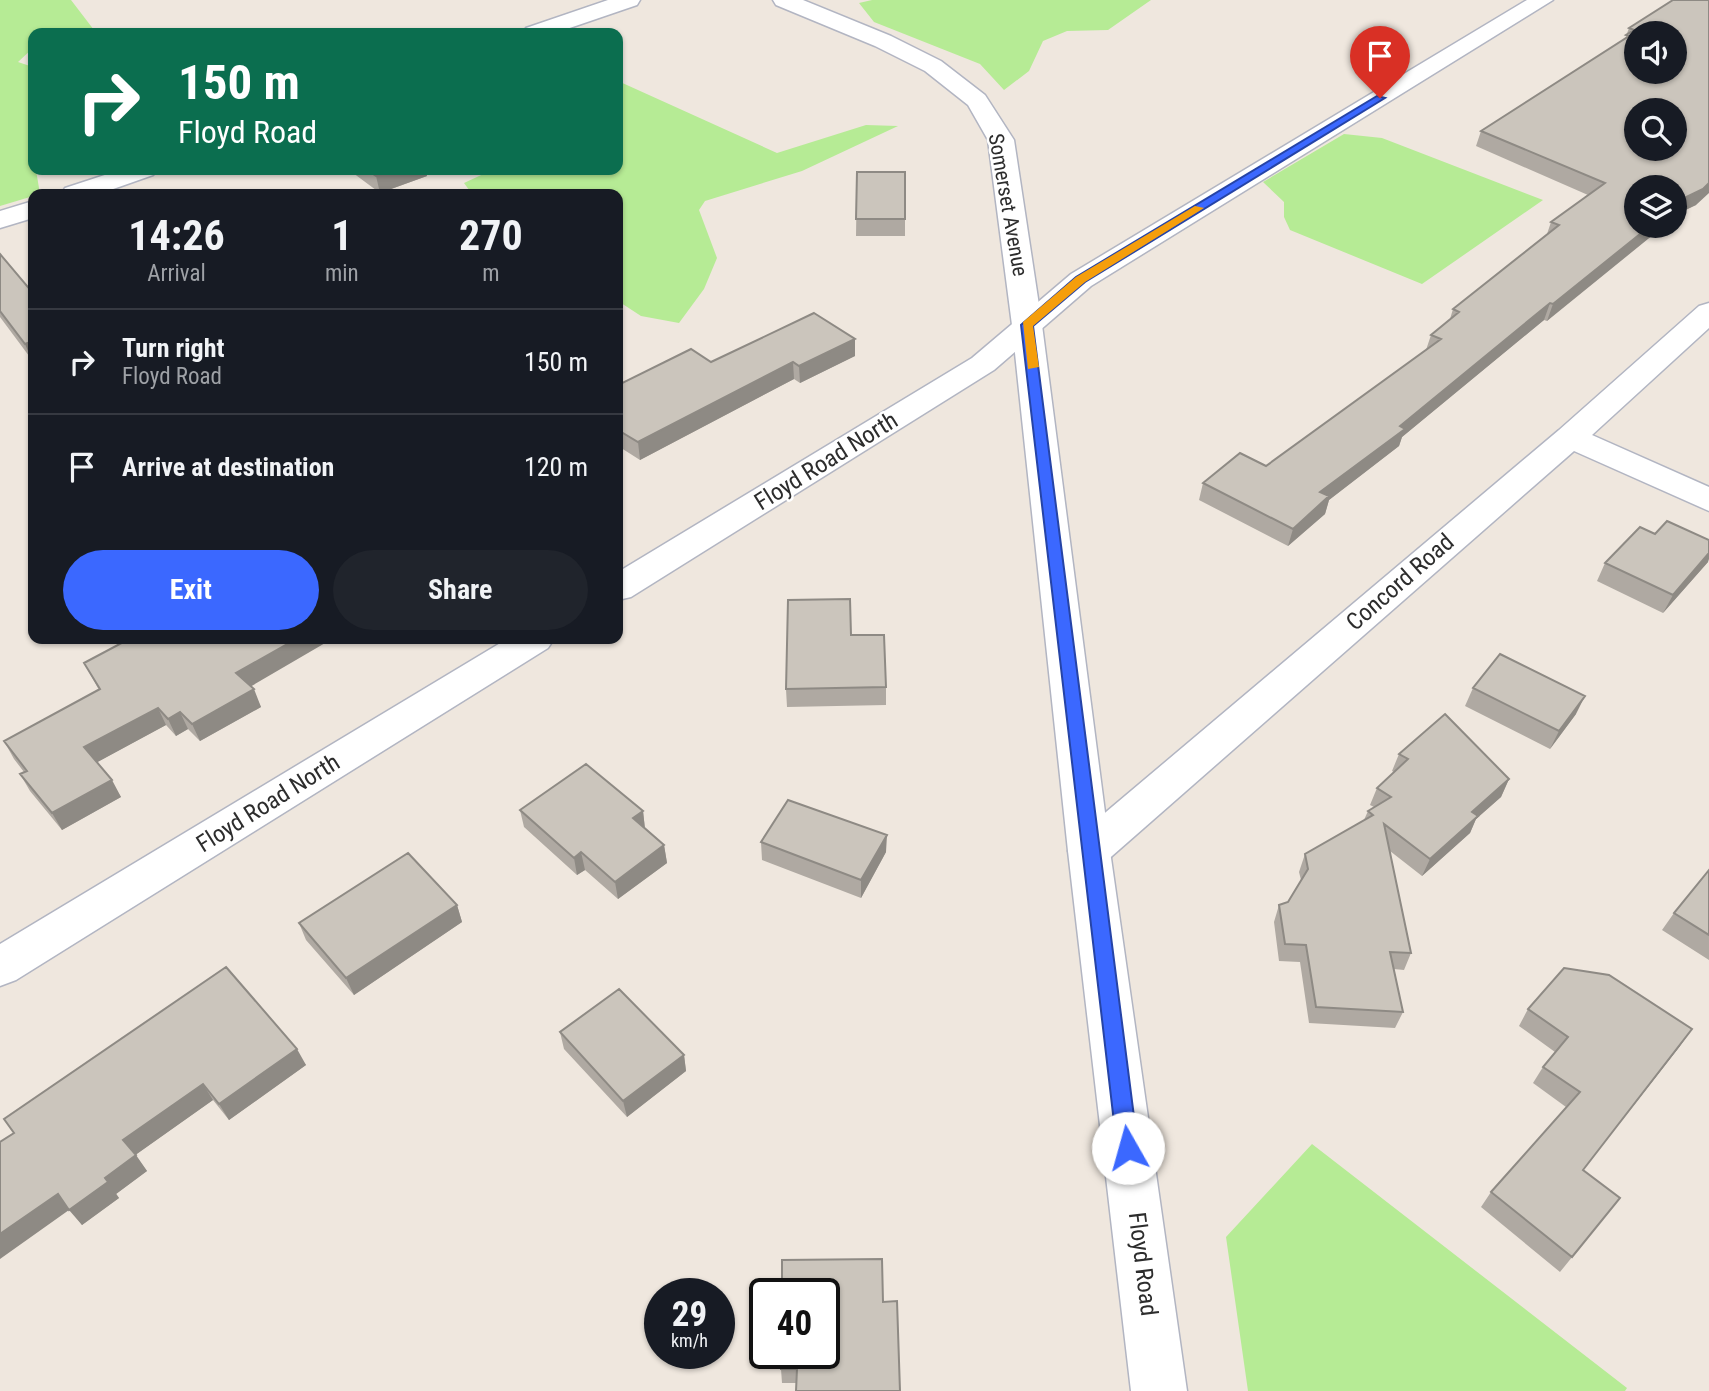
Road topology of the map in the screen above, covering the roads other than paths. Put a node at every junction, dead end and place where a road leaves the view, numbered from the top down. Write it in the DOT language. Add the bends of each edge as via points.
graph roads {
  1 [pos="629,0"];
  2 [pos="784,0"];
  3 [pos="1542,0"];
  4 [pos="548,28"];
  5 [pos="129,175"];
  6 [pos="89,189"];
  7 [pos="28,211"];
  8 [pos="0,220"];
  9 [pos="1709,312"];
  10 [pos="1027,325"];
  11 [pos="1570,437"];
  12 [pos="1709,500"];
  13 [pos="623,585"];
  14 [pos="527,644"];
  15 [pos="1089,850"];
  16 [pos="0,967"];
  17 [pos="1159,1391"];
  1 -- 4 [label="street"];
  2 -- 10 [label="street, Somerset Avenue" via="928,64 964,88 988,115 1001,140"];
  3 -- 10 [label="street" via="1080,280"];
  5 -- 6 [label="street"];
  7 -- 8 [label="street"];
  9 -- 11 [label="street, Concord Road"];
  10 -- 13 [label="street, Floyd Road North" via="983,364"];
  10 -- 15 [label="street, Floyd Road"];
  11 -- 12 [label="street"];
  11 -- 15 [label="street, Concord Road"];
  14 -- 16 [label="street, Floyd Road North"];
  15 -- 17 [label="street, Floyd Road"];
}
